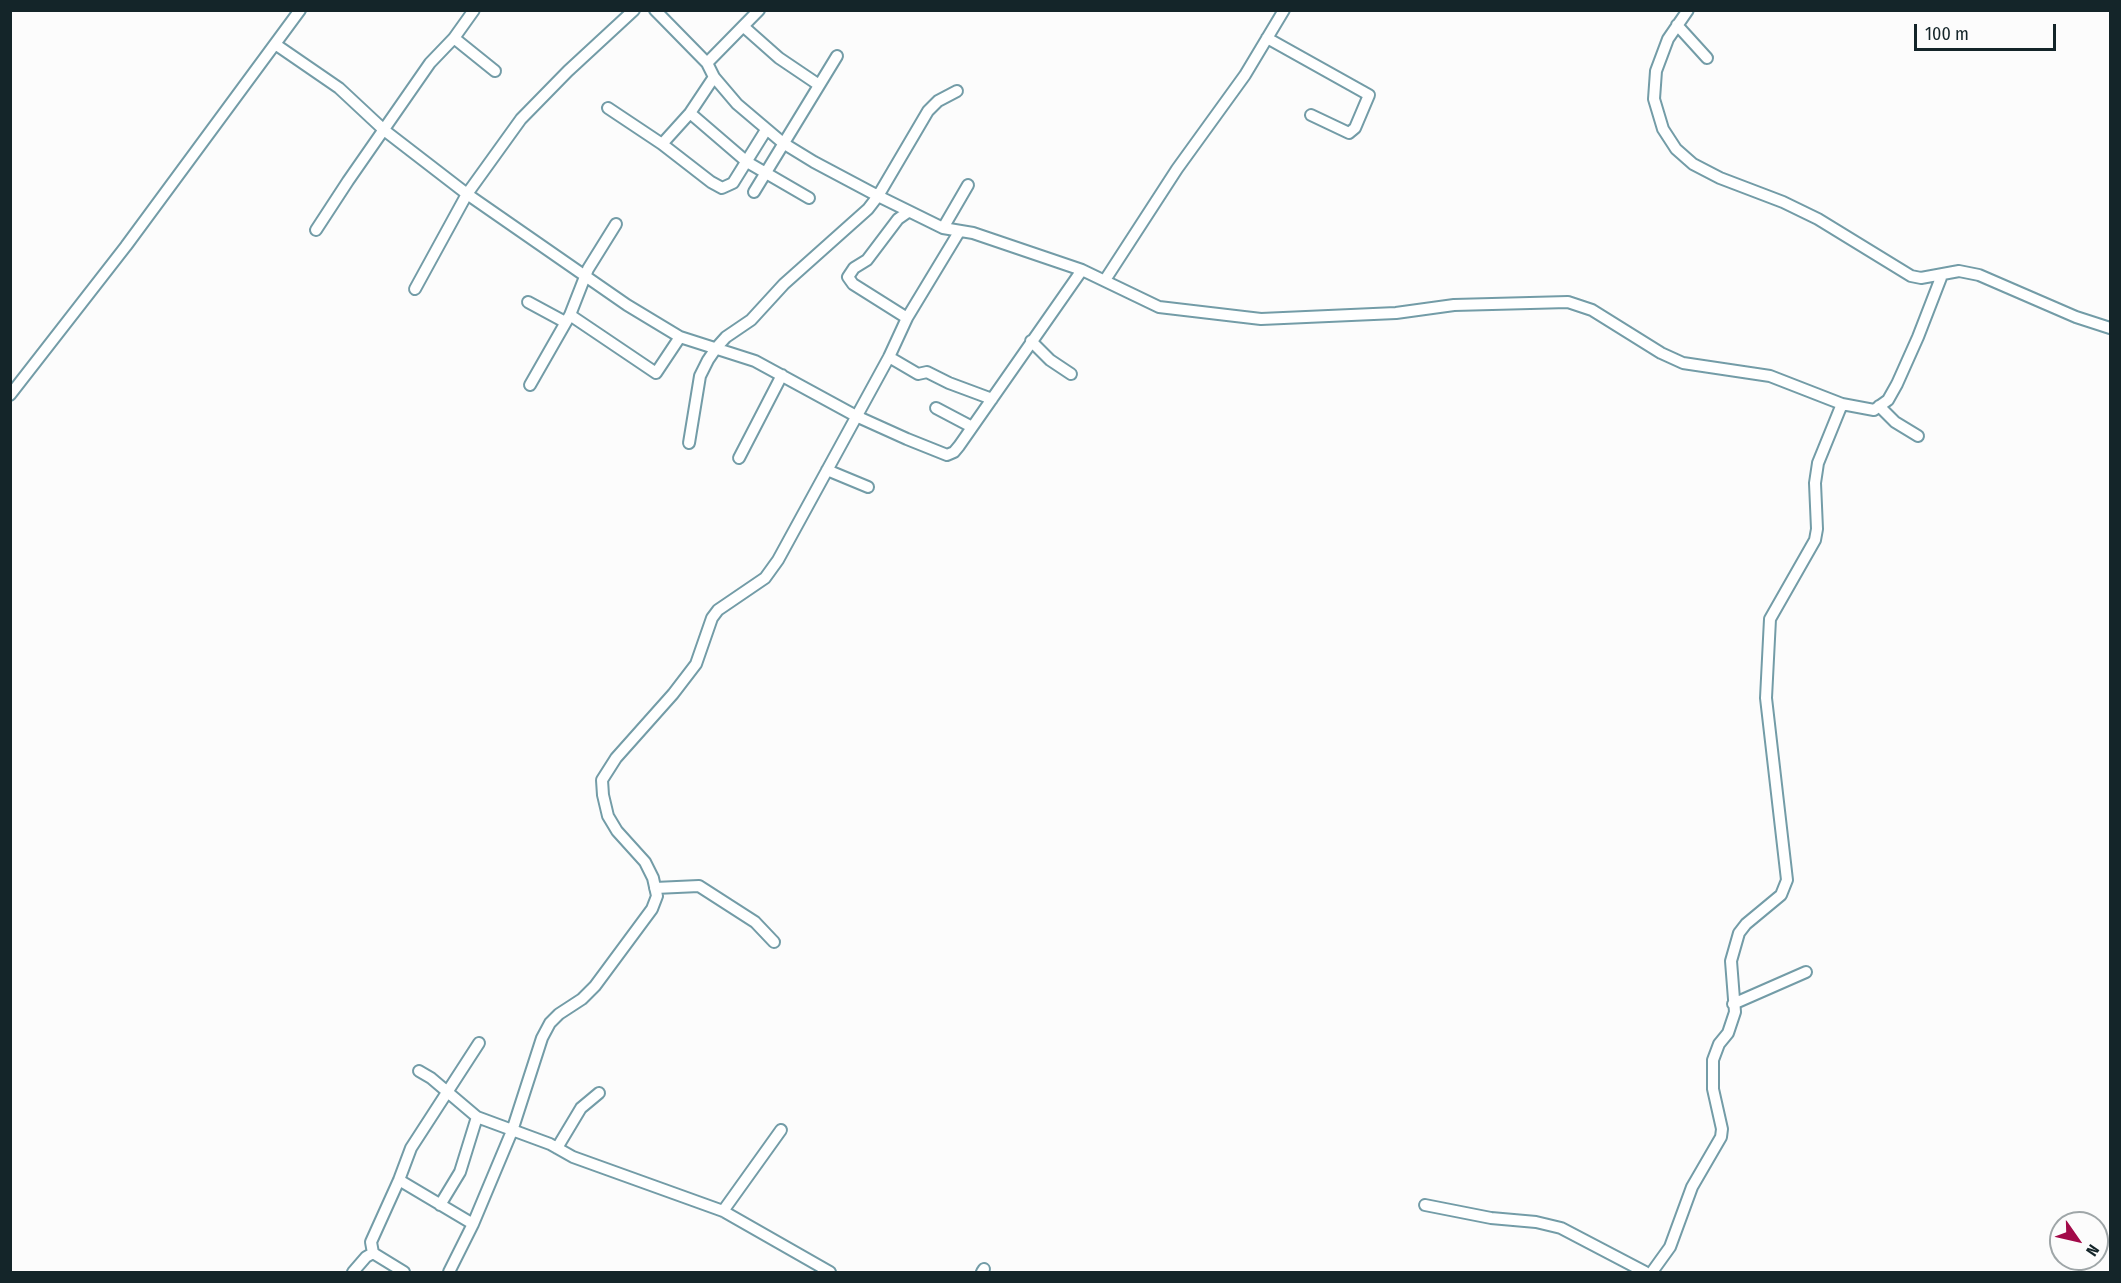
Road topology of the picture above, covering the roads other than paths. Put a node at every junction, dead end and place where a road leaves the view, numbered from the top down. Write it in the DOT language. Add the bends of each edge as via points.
graph roads {
  1 [pos="300,10"];
  2 [pos="474,10"];
  3 [pos="634,10"];
  4 [pos="655,10"];
  5 [pos="759,10"];
  6 [pos="1284,10"];
  7 [pos="1688,10"];
  8 [pos="1677,26"];
  9 [pos="744,27"];
  10 [pos="454,38"];
  11 [pos="1267,38"];
  12 [pos="275,44"];
  13 [pos="837,56"];
  14 [pos="1707,58"];
  15 [pos="707,63"];
  16 [pos="495,71"];
  17 [pos="714,77"];
  18 [pos="819,85"];
  19 [pos="957,91"];
  20 [pos="608,108"];
  21 [pos="690,113"];
  22 [pos="1311,115"];
  23 [pos="384,130"];
  24 [pos="766,130"];
  25 [pos="783,143"];
  26 [pos="662,144"];
  27 [pos="747,162"];
  28 [pos="766,172"];
  29 [pos="968,185"];
  30 [pos="754,192"];
  31 [pos="467,194"];
  32 [pos="878,196"];
  33 [pos="809,198"];
  34 [pos="908,212"];
  35 [pos="616,224"];
  36 [pos="943,228"];
  37 [pos="316,230"];
  38 [pos="959,232"];
  39 [pos="1082,270"];
  40 [pos="1942,275"];
  41 [pos="584,276"];
  42 [pos="1105,280"];
  43 [pos="415,289"];
  44 [pos="528,302"];
  45 [pos="907,318"];
  46 [pos="567,319"];
  47 [pos="2110,328"];
  48 [pos="680,337"];
  49 [pos="1031,341"];
  50 [pos="717,347"];
  51 [pos="889,357"];
  52 [pos="1071,374"];
  53 [pos="782,375"];
  54 [pos="530,385"];
  55 [pos="10,395"];
  56 [pos="992,399"];
  57 [pos="1842,404"];
  58 [pos="1879,406"];
  59 [pos="936,408"];
  60 [pos="856,416"];
  61 [pos="972,427"];
  62 [pos="1918,436"];
  63 [pos="689,443"];
  64 [pos="740,458"];
  65 [pos="827,470"];
  66 [pos="868,487"];
  67 [pos="655,888"];
  68 [pos="774,942"];
  69 [pos="1806,972"];
  70 [pos="1733,1004"];
  71 [pos="479,1043"];
  72 [pos="419,1071"];
  73 [pos="447,1093"];
  74 [pos="599,1093"];
  75 [pos="477,1117"];
  76 [pos="781,1130"];
  77 [pos="512,1131"];
  78 [pos="557,1148"];
  79 [pos="399,1180"];
  80 [pos="440,1205"];
  81 [pos="1425,1205"];
  82 [pos="723,1211"];
  83 [pos="472,1224"];
  84 [pos="373,1253"];
  85 [pos="825,1271"];
  86 [pos="353,1272"];
  87 [pos="404,1272"];
  88 [pos="449,1272"];
  89 [pos="1645,1272"];
  90 [pos="1652,1272"];
  1 -- 12 [label="street"];
  2 -- 10 [label="street"];
  3 -- 31 [label="street" via="521,119"];
  4 -- 15 [label="street"];
  5 -- 9 [label="street"];
  6 -- 11 [label="street"];
  7 -- 8 [label="street"];
  8 -- 14 [label="street"];
  8 -- 40 [label="street" via="1656,71 1654,99 1663,129 1676,149 1693,164 1720,178 1818,219 1901,271 1921,278"];
  9 -- 15 [label="street"];
  9 -- 18 [label="street" via="779,58"];
  10 -- 16 [label="street"];
  10 -- 23 [label="street" via="430,63"];
  11 -- 22 [label="street" via="1369,95 1349,133"];
  11 -- 42 [label="street"];
  12 -- 23 [label="street" via="339,88"];
  12 -- 55 [label="street"];
  13 -- 18 [label="street"];
  15 -- 17 [label="street"];
  17 -- 21 [label="street"];
  17 -- 24 [label="street"];
  18 -- 25 [label="street"];
  19 -- 32 [label="street" via="938,101 924,116"];
  20 -- 26 [label="street"];
  21 -- 26 [label="street"];
  21 -- 27 [label="street"];
  23 -- 31 [label="street"];
  23 -- 37 [label="street"];
  24 -- 25 [label="street"];
  24 -- 27 [label="street"];
  25 -- 28 [label="street"];
  25 -- 32 [label="street"];
  26 -- 27 [label="street" via="722,188 733,183"];
  27 -- 28 [label="street"];
  28 -- 30 [label="street"];
  28 -- 33 [label="street"];
  29 -- 36 [label="street"];
  31 -- 41 [label="street"];
  31 -- 43 [label="street"];
  32 -- 34 [label="street"];
  32 -- 50 [label="street" via="751,320"];
  34 -- 36 [label="street"];
  34 -- 45 [label="street" via="848,277"];
  35 -- 41 [label="street"];
  36 -- 38 [label="street"];
  38 -- 39 [label="street" via="973,233"];
  38 -- 45 [label="street"];
  39 -- 42 [label="street"];
  39 -- 49 [label="street"];
  40 -- 47 [label="street" via="1959,271 1979,275"];
  40 -- 58 [label="street" via="1897,384 1888,400"];
  41 -- 46 [label="street"];
  41 -- 48 [label="street"];
  42 -- 57 [label="street" via="1159,307 1260,319 1396,313 1454,305 1568,302 1592,310 1683,363 1770,376"];
  44 -- 46 [label="street"];
  45 -- 51 [label="street"];
  46 -- 48 [label="street" via="656,373"];
  46 -- 54 [label="street"];
  48 -- 50 [label="street"];
  49 -- 52 [label="street"];
  49 -- 56 [label="street"];
  50 -- 53 [label="street" via="755,360"];
  50 -- 63 [label="street" via="700,376"];
  51 -- 56 [label="street" via="918,374 927,372"];
  51 -- 60 [label="street"];
  53 -- 60 [label="street"];
  53 -- 64 [label="street"];
  56 -- 61 [label="street"];
  57 -- 58 [label="street" via="1874,410"];
  57 -- 70 [label="street" via="1818,463 1815,540 1770,619 1766,698 1787,880 1781,895 1739,933 1731,961"];
  58 -- 62 [label="street"];
  59 -- 61 [label="street"];
  60 -- 61 [label="street" via="947,455"];
  60 -- 65 [label="street"];
  65 -- 66 [label="street"];
  65 -- 67 [label="street" via="765,578 718,610 696,664 602,780 608,816 645,862"];
  67 -- 68 [label="street" via="699,886 755,922"];
  67 -- 77 [label="street" via="657,896 652,909 595,986 550,1023 536,1053"];
  69 -- 70 [label="street"];
  70 -- 90 [label="street" via="1733,1020 1713,1060 1721,1137 1692,1187 1670,1247"];
  71 -- 73 [label="street"];
  72 -- 73 [label="street"];
  73 -- 75 [label="street"];
  73 -- 79 [label="street" via="411,1148"];
  74 -- 78 [label="street" via="581,1108"];
  75 -- 77 [label="street"];
  75 -- 80 [label="street" via="460,1172"];
  76 -- 82 [label="street"];
  77 -- 78 [label="street"];
  77 -- 83 [label="street"];
  78 -- 82 [label="street"];
  79 -- 80 [label="street"];
  79 -- 84 [label="street" via="371,1242"];
  80 -- 83 [label="street"];
  81 -- 89 [label="street" via="1561,1228"];
  82 -- 85 [label="street"];
  83 -- 88 [label="street"];
  84 -- 86 [label="street"];
  84 -- 87 [label="street"];
}
